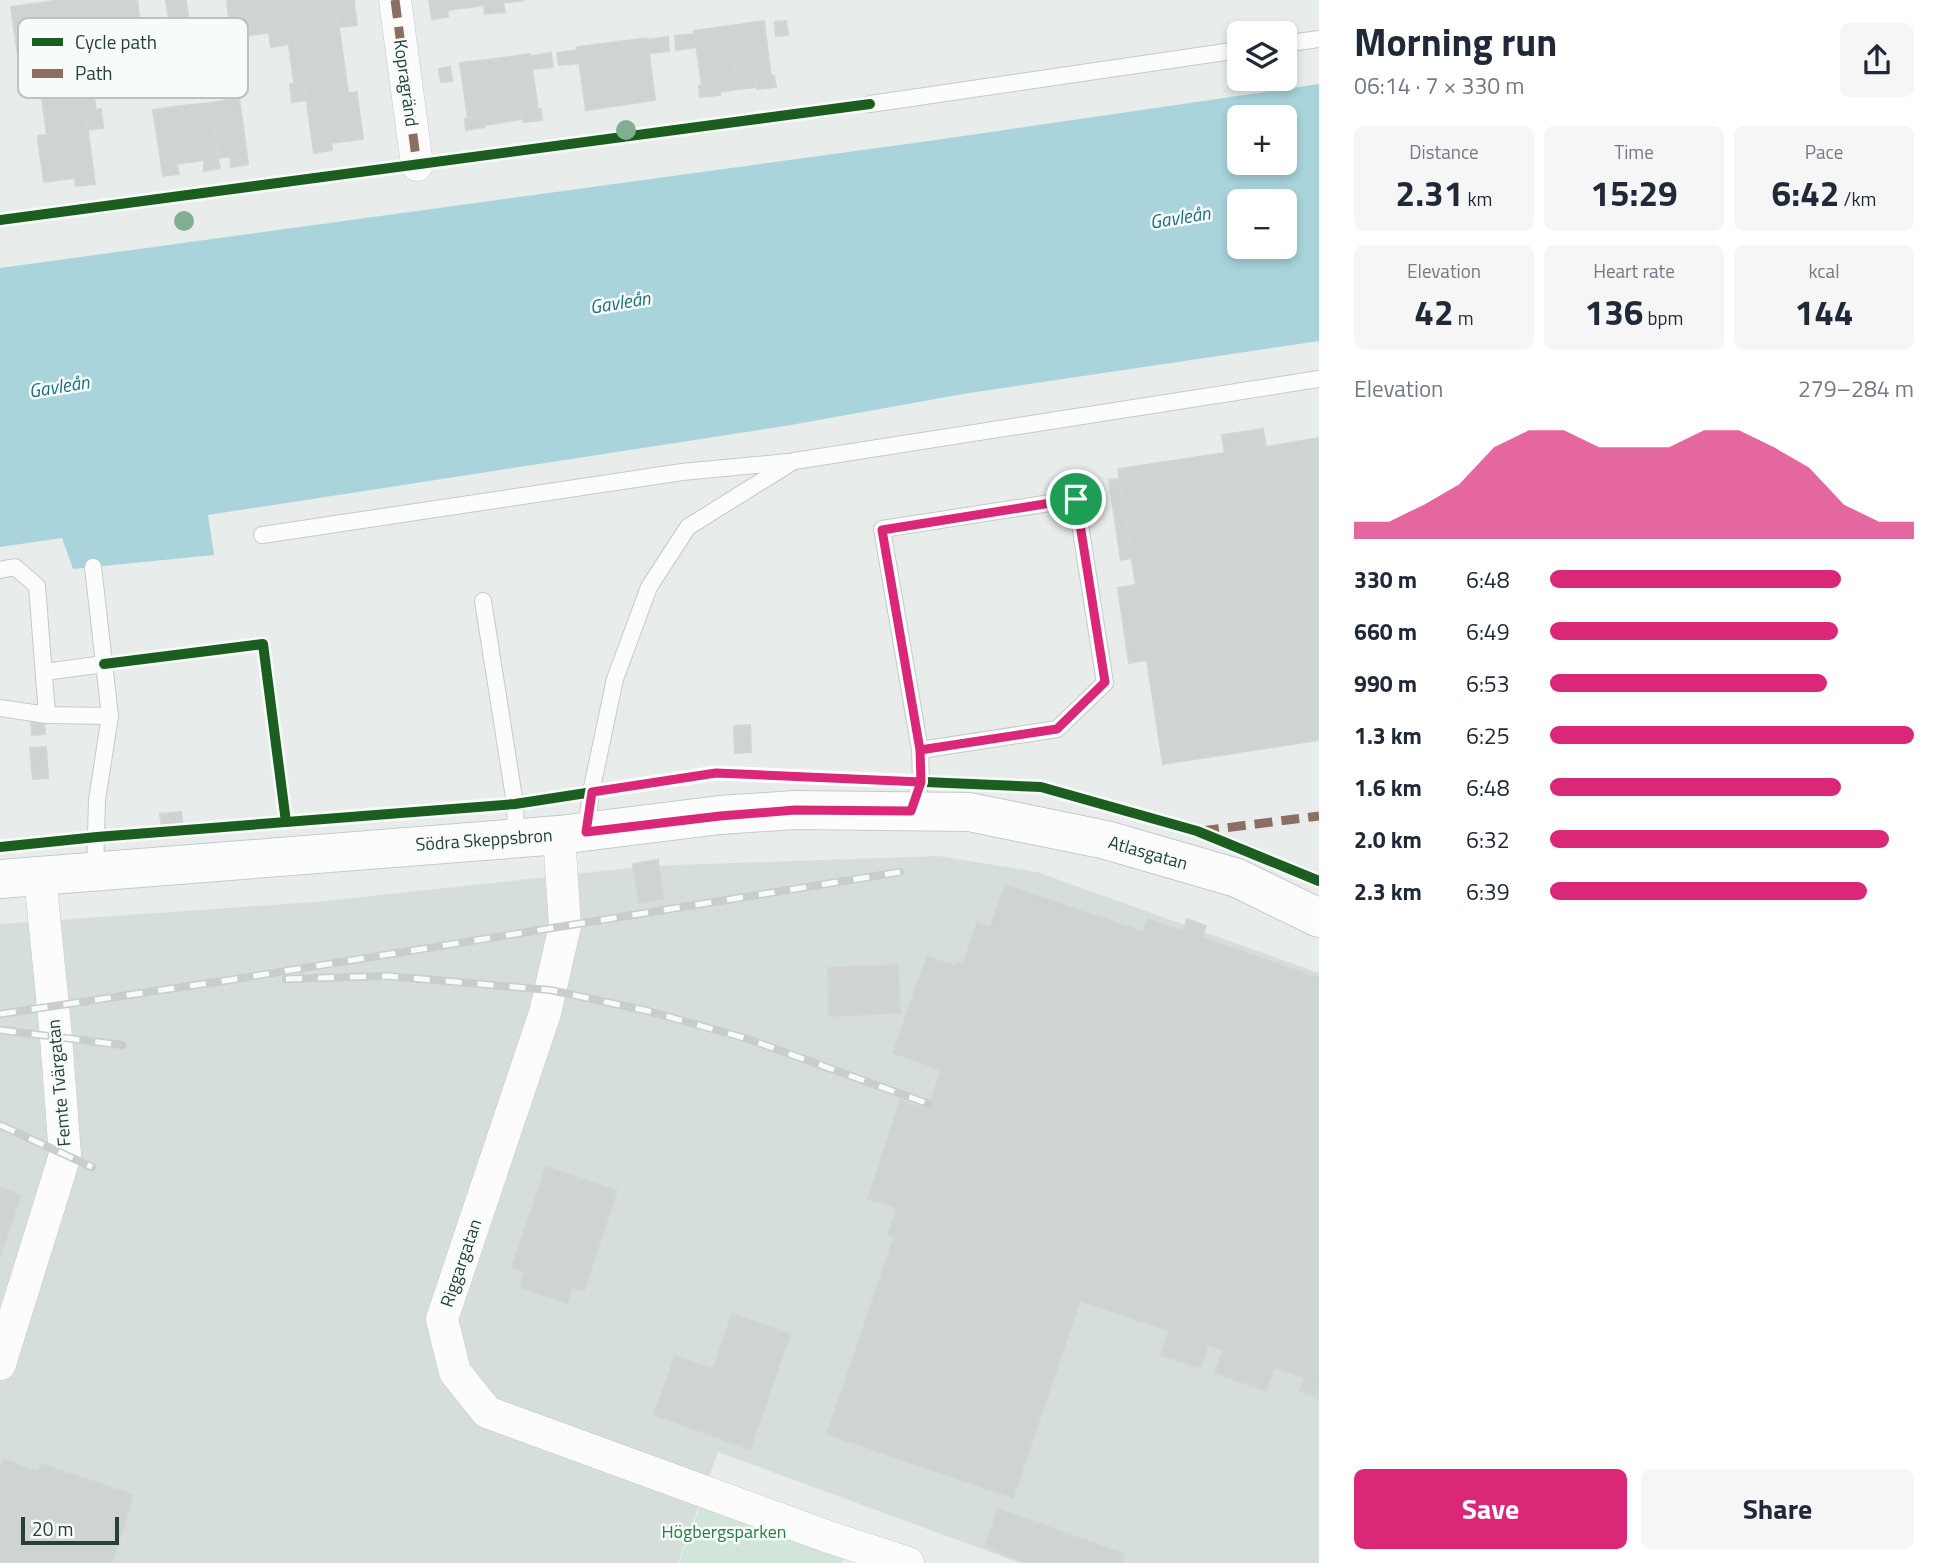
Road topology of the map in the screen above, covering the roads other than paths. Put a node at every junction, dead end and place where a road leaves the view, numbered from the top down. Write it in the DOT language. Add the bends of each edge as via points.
graph roads {
  1 [pos="395,0"];
  2 [pos="1319,39"];
  3 [pos="1297,42"];
  4 [pos="1227,52"];
  5 [pos="870,104"];
  6 [pos="417,165"];
  7 [pos="1319,379"];
  8 [pos="794,461"];
  9 [pos="262,535"];
  10 [pos="93,567"];
  11 [pos="0,570"];
  12 [pos="483,601"];
  13 [pos="104,664"];
  14 [pos="45,673"];
  15 [pos="0,708"];
  16 [pos="47,715"];
  17 [pos="110,716"];
  18 [pos="920,750"];
  19 [pos="911,811"];
  20 [pos="969,812"];
  21 [pos="573,833"];
  22 [pos="516,838"];
  23 [pos="95,870"];
  24 [pos="40,876"];
  25 [pos="0,879"];
  26 [pos="1319,918"];
  27 [pos="0,1364"];
  28 [pos="908,1563"];
  1 -- 6 [label="street, Kopragränd"];
  2 -- 3 [label="lane"];
  4 -- 5 [label="lane"];
  7 -- 8 [label="lane"];
  8 -- 9 [label="lane" via="682,472"];
  8 -- 21 [label="lane" via="688,527 649,587 615,678 592,792"];
  10 -- 13 [label="lane"];
  11 -- 14 [label="lane" via="15,567 37,586"];
  12 -- 22 [label="lane" via="515,804"];
  13 -- 14 [label="lane"];
  13 -- 17 [label="lane"];
  14 -- 16 [label="lane"];
  15 -- 16 [label="lane"];
  16 -- 17 [label="lane"];
  17 -- 23 [label="lane" via="97,800"];
  18 -- 18 [label="lane" via="882,530 1076,499 1105,682 1057,729"];
  18 -- 19 [label="lane" via="921,782"];
  19 -- 20 [label="street, Södra Skeppsbron"];
  19 -- 21 [label="street, Södra Skeppsbron" via="795,810"];
  20 -- 26 [label="street, Atlasgatan" via="1107,840 1237,878"];
  21 -- 22 [label="street, Södra Skeppsbron"];
  21 -- 28 [label="street, Riggargatan" via="565,926 545,1013 442,1319 455,1372 487,1412"];
  22 -- 23 [label="street, Södra Skeppsbron"];
  23 -- 24 [label="street, Södra Skeppsbron"];
  24 -- 25 [label="street, Södra Skeppsbron"];
  24 -- 27 [label="street, Femte Tvärgatan" via="65,1155"];
}
